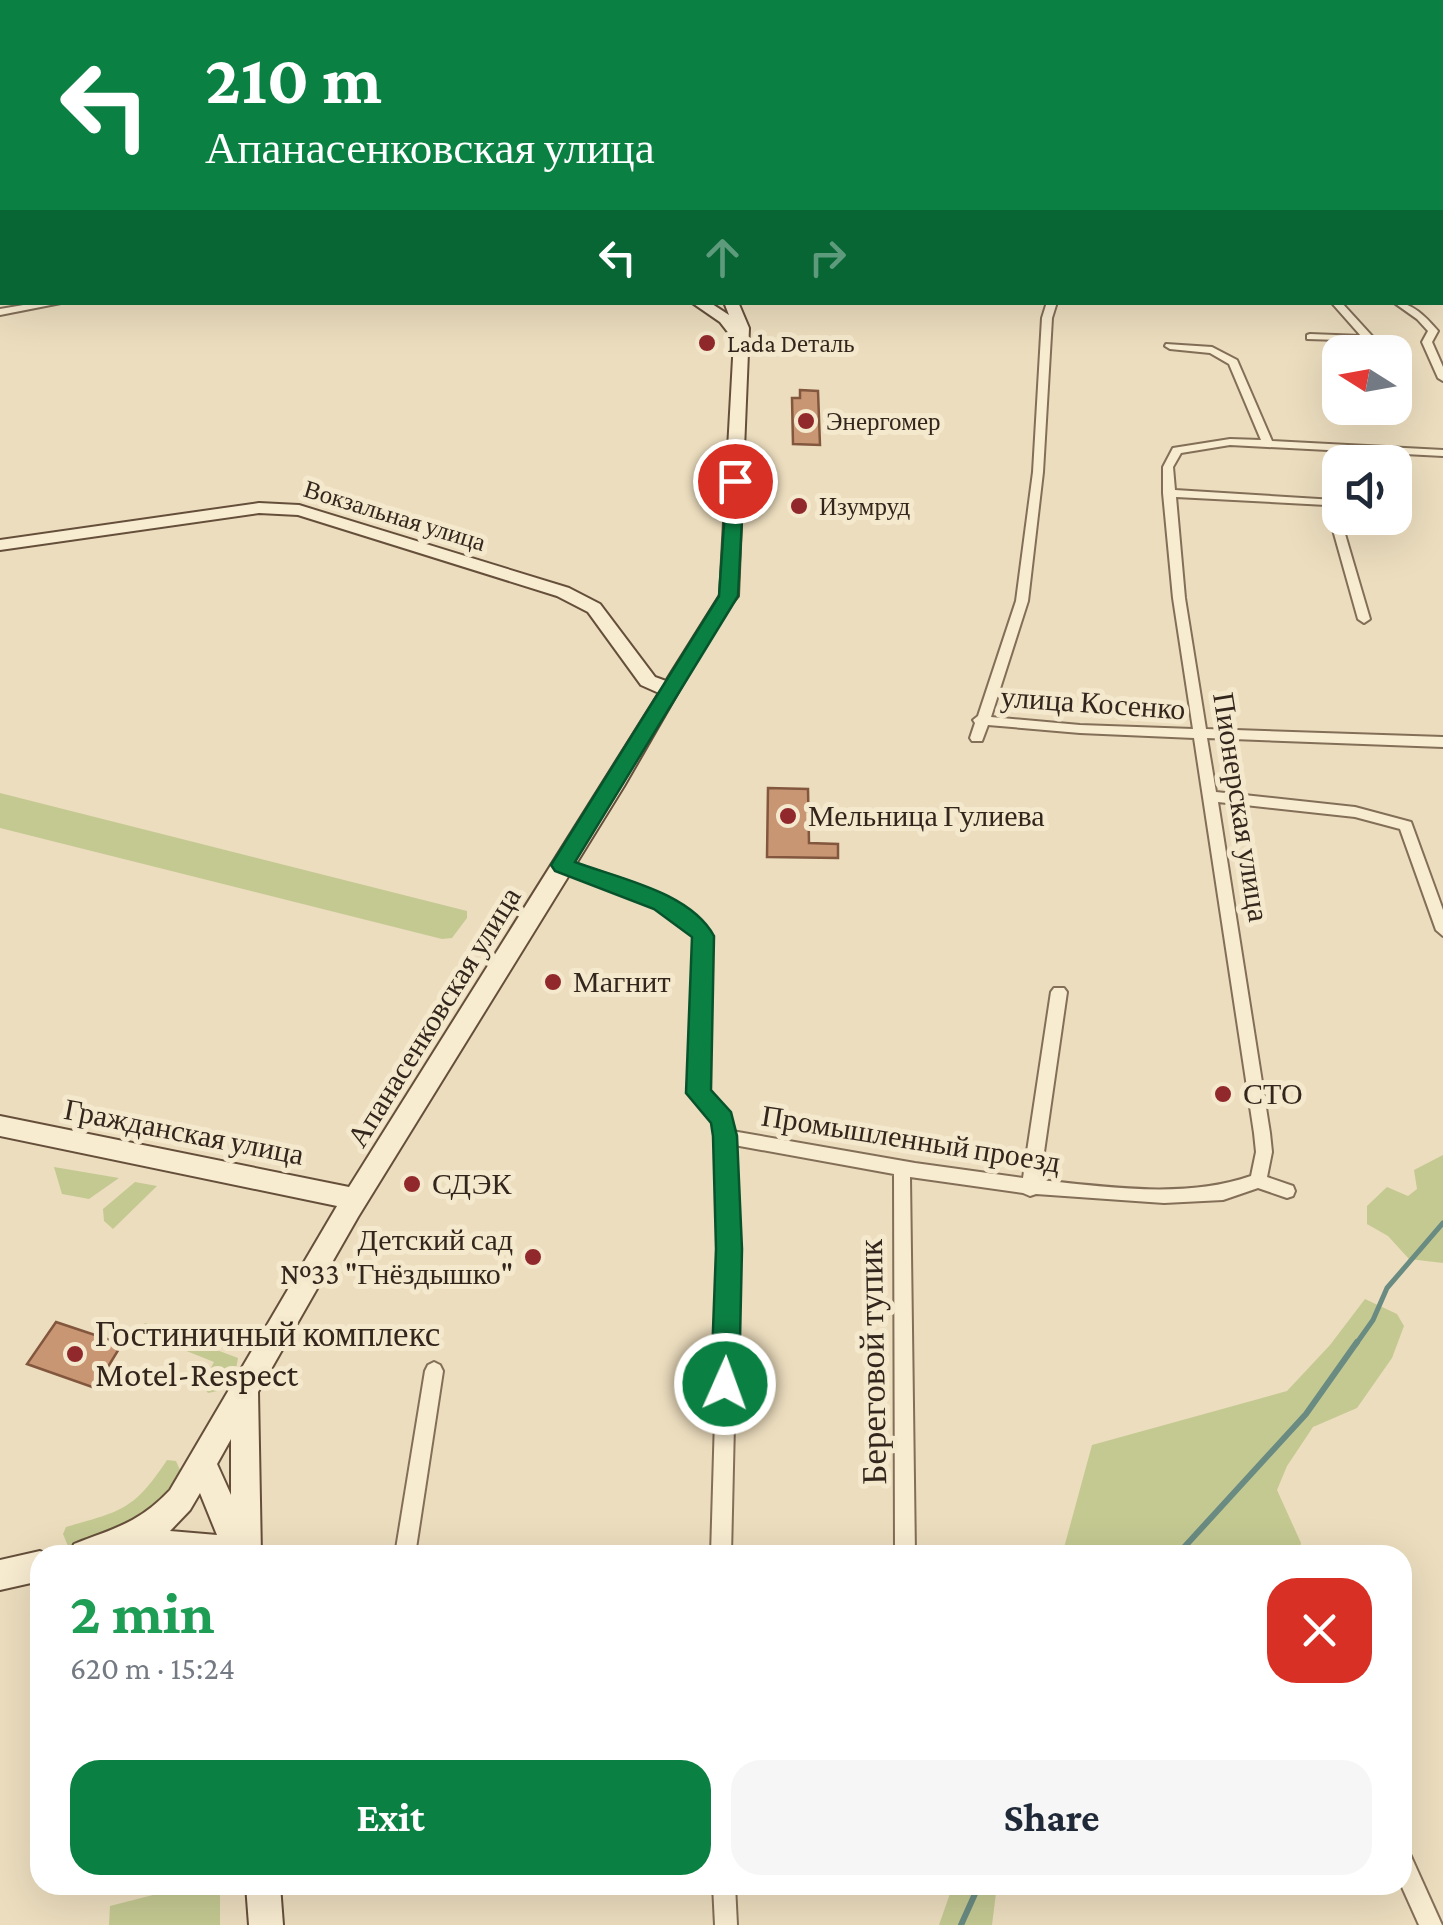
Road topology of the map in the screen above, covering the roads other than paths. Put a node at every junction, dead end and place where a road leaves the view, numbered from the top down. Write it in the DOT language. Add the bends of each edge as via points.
graph roads {
  1 [pos="43,305"];
  2 [pos="702,305"];
  3 [pos="732,305"];
  4 [pos="1051,305"];
  5 [pos="1338,305"];
  6 [pos="1402,305"];
  7 [pos="0,312"];
  8 [pos="1310,337"];
  9 [pos="740,341"];
  10 [pos="1170,346"];
  11 [pos="1443,378"];
  12 [pos="1268,445"];
  13 [pos="1443,453"];
  14 [pos="1169,492"];
  15 [pos="0,545"];
  16 [pos="1364,618"];
  17 [pos="672,691"];
  18 [pos="980,720"];
  19 [pos="1202,735"];
  20 [pos="977,738"];
  21 [pos="1443,742"];
  22 [pos="1212,798"];
  23 [pos="562,865"];
  24 [pos="1443,930"];
  25 [pos="1060,992"];
  26 [pos="0,1126"];
  27 [pos="725,1136"];
  28 [pos="902,1167"];
  29 [pos="1260,1178"];
  30 [pos="1030,1190"];
  31 [pos="1287,1191"];
  32 [pos="356,1199"];
  33 [pos="434,1372"];
  34 [pos="246,1391"];
  35 [pos="204,1463"];
  36 [pos="246,1520"];
  37 [pos="117,1545"];
  38 [pos="234,1545"];
  39 [pos="246,1545"];
  40 [pos="407,1545"];
  41 [pos="722,1545"];
  42 [pos="905,1545"];
  43 [pos="30,1568"];
  44 [pos="0,1575"];
  45 [pos="1412,1884"];
  46 [pos="264,1895"];
  47 [pos="724,1895"];
  48 [pos="266,1925"];
  49 [pos="726,1925"];
  50 [pos="1431,1925"];
  1 -- 7 [label="street"];
  2 -- 9 [label="main road" via="732,325"];
  3 -- 9 [label="main road, Апанасенковская улица"];
  4 -- 18 [label="street" via="1022,601"];
  5 -- 8 [label="street" via="1370,339"];
  6 -- 11 [label="street" via="1433,331 1427,342"];
  9 -- 17 [label="main road, Апанасенковская улица" via="728,596"];
  10 -- 12 [label="street" via="1212,350 1233,362"];
  12 -- 13 [label="street"];
  12 -- 14 [label="street, Пионерская улица" via="1230,442 1176,450 1168,467"];
  14 -- 16 [label="street" via="1331,502"];
  14 -- 19 [label="street, Пионерская улица"];
  15 -- 17 [label="main road, Вокзальная улица" via="260,508 299,510 563,592 594,608 648,681"];
  17 -- 23 [label="main road, Апанасенковская улица"];
  18 -- 19 [label="street, улица Косенко"];
  18 -- 20 [label="street"];
  19 -- 21 [label="street, улица Косенко"];
  19 -- 22 [label="street, Пионерская улица"];
  22 -- 24 [label="street" via="1355,812 1406,826"];
  22 -- 29 [label="street, Пионерская улица" via="1262,1133"];
  23 -- 27 [label="street" via="662,903 698,926 698,1093 722,1119"];
  23 -- 32 [label="main road, Апанасенковская улица"];
  25 -- 30 [label="street"];
  26 -- 32 [label="main road, Гражданская улица"];
  27 -- 28 [label="street, Промышленный проезд"];
  27 -- 41 [label="street"];
  28 -- 30 [label="street, Промышленный проезд"];
  28 -- 42 [label="street, Береговой тупик"];
  29 -- 30 [label="street, Промышленный проезд" via="1233,1192"];
  29 -- 31 [label="street"];
  32 -- 34 [label="main road, Апанасенковская улица"];
  33 -- 40 [label="street"];
  34 -- 35 [label="main road, Апанасенковская улица"];
  34 -- 36 [label="main road"];
  35 -- 36 [label="main road" via="216,1462 235,1476"];
  35 -- 37 [label="main road, Апанасенковская улица" via="154,1528"];
  35 -- 38 [label="main road"];
  36 -- 39 [label="main road"];
  43 -- 44 [label="main road"];
  45 -- 50 [label="street"];
  46 -- 48 [label="main road"];
  47 -- 49 [label="street"];
}
